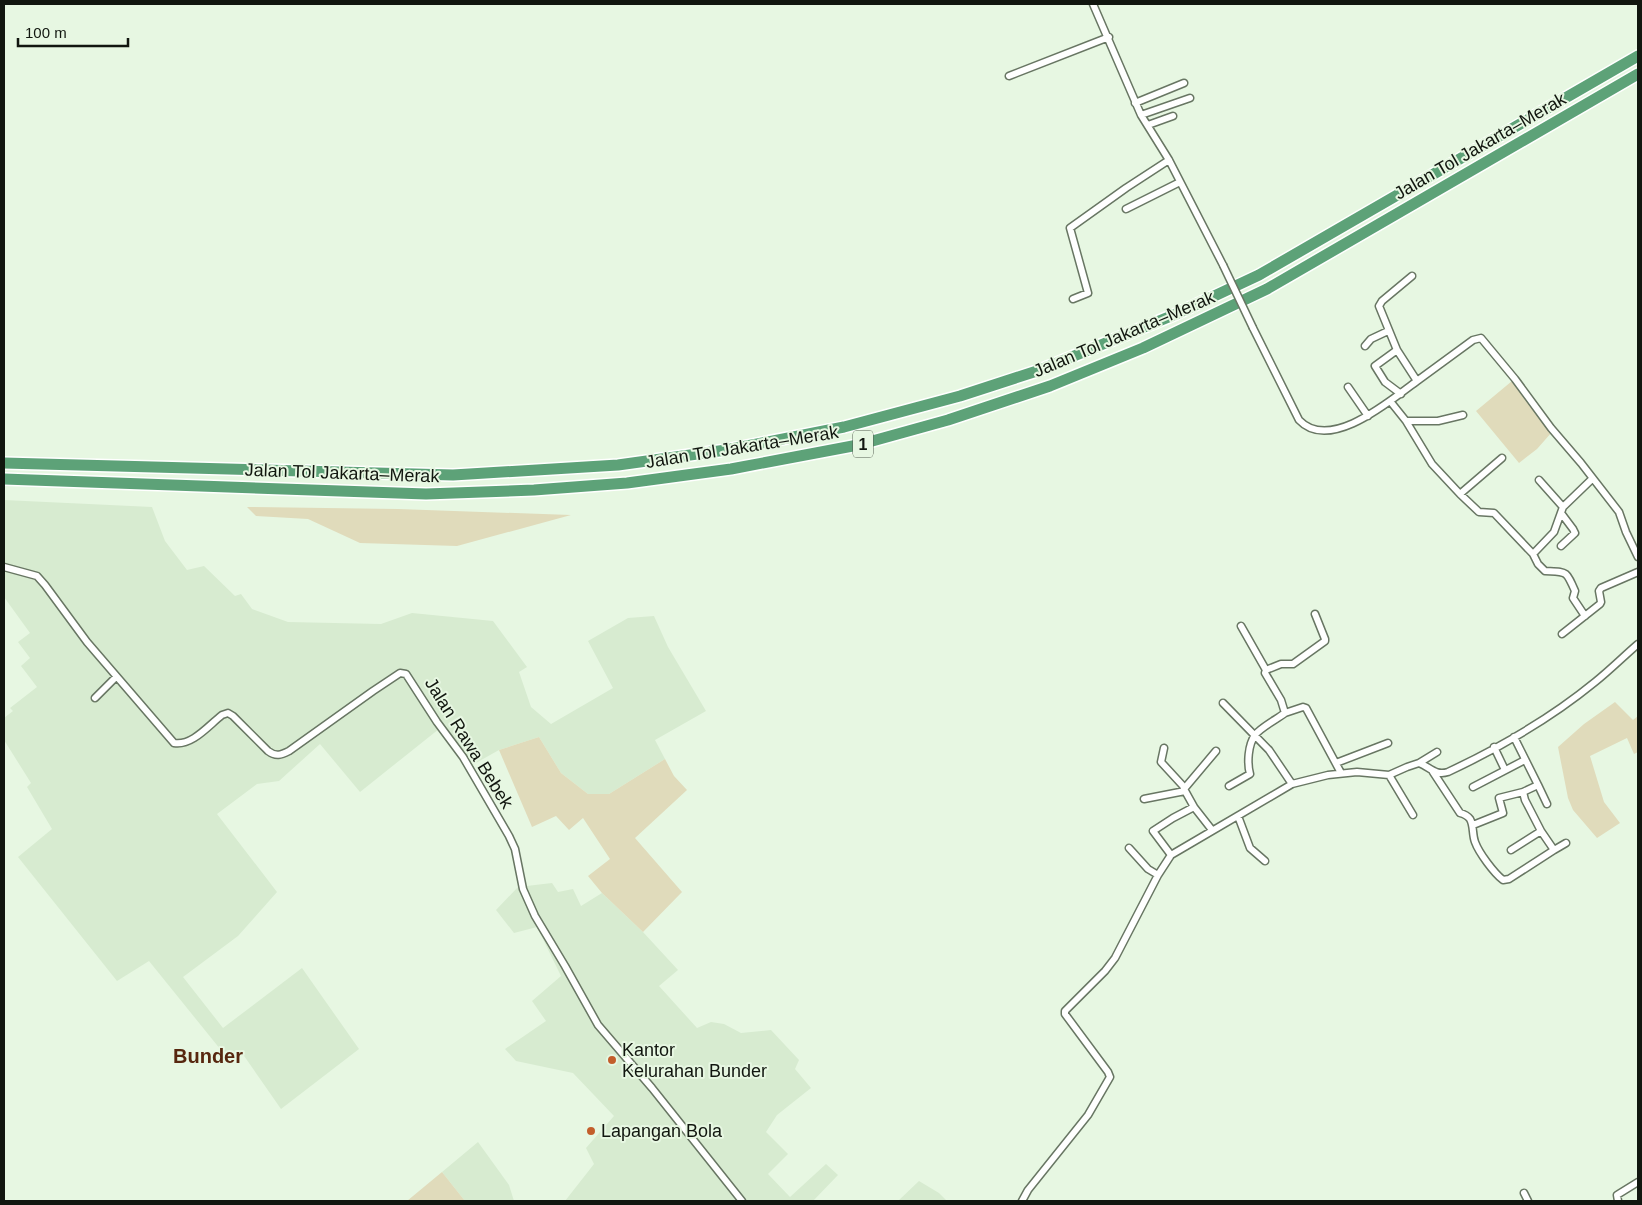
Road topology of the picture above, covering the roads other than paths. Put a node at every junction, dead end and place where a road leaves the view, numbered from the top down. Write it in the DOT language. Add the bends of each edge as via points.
graph roads {
  1 [pos="1093,4"];
  2 [pos="1109,38"];
  3 [pos="1638,56"];
  4 [pos="1638,74"];
  5 [pos="1008,76"];
  6 [pos="1184,83"];
  7 [pos="1190,98"];
  8 [pos="1136,103"];
  9 [pos="1141,115"];
  10 [pos="1173,116"];
  11 [pos="1148,125"];
  12 [pos="1169,160"];
  13 [pos="1180,182"];
  14 [pos="1126,209"];
  15 [pos="1412,276"];
  16 [pos="1073,298"];
  17 [pos="1388,331"];
  18 [pos="1366,346"];
  19 [pos="1397,350"];
  20 [pos="1417,381"];
  21 [pos="1348,387"];
  22 [pos="1400,394"];
  23 [pos="1390,401"];
  24 [pos="1463,415"];
  25 [pos="1368,416"];
  26 [pos="1406,421"];
  27 [pos="1502,458"];
  28 [pos="4,463"];
  29 [pos="4,479"];
  30 [pos="1592,479"];
  31 [pos="1539,480"];
  32 [pos="1460,494"];
  33 [pos="1562,510"];
  34 [pos="1561,546"];
  35 [pos="1534,554"];
  36 [pos="1638,556"];
  37 [pos="4,567"];
  38 [pos="1638,572"];
  39 [pos="1316,614"];
  40 [pos="1585,616"];
  41 [pos="1241,626"];
  42 [pos="1562,634"];
  43 [pos="1638,644"];
  44 [pos="1266,670"];
  45 [pos="116,677"];
  46 [pos="95,698"];
  47 [pos="1222,703"];
  48 [pos="1284,714"];
  49 [pos="1255,735"];
  50 [pos="1514,736"];
  51 [pos="1388,743"];
  52 [pos="1494,747"];
  53 [pos="1164,748"];
  54 [pos="1216,751"];
  55 [pos="1437,752"];
  56 [pos="1525,760"];
  57 [pos="1336,763"];
  58 [pos="1419,763"];
  59 [pos="1505,770"];
  60 [pos="1432,771"];
  61 [pos="1341,773"];
  62 [pos="1389,775"];
  63 [pos="1292,784"];
  64 [pos="1538,785"];
  65 [pos="1228,786"];
  66 [pos="1473,787"];
  67 [pos="1185,789"];
  68 [pos="1523,792"];
  69 [pos="1144,799"];
  70 [pos="1547,804"];
  71 [pos="1194,807"];
  72 [pos="1413,815"];
  73 [pos="1238,816"];
  74 [pos="1472,825"];
  75 [pos="1212,830"];
  76 [pos="1541,831"];
  77 [pos="1566,842"];
  78 [pos="1130,848"];
  79 [pos="1511,850"];
  80 [pos="1554,850"];
  81 [pos="1171,855"];
  82 [pos="1265,861"];
  83 [pos="1158,875"];
  84 [pos="1638,1182"];
  85 [pos="1524,1193"];
  86 [pos="742,1201"];
  87 [pos="1022,1201"];
  88 [pos="1528,1201"];
  89 [pos="1618,1201"];
  1 -- 2 [label="street"];
  2 -- 5 [label="street"];
  2 -- 8 [label="street"];
  3 -- 28 [label="highway, Jalan Tol Jakarta–Merak / 1" via="1259,275 1040,370 960,396 844,427 726,450 618,465 453,475"];
  4 -- 29 [label="highway, Jalan Tol Jakarta–Merak / 1" via="1267,289 1151,345 1050,386 948,420 858,445 731,469 628,483 534,490 426,494"];
  6 -- 8 [label="street"];
  7 -- 9 [label="street"];
  8 -- 9 [label="street"];
  9 -- 11 [label="street"];
  10 -- 11 [label="street"];
  11 -- 12 [label="street"];
  12 -- 13 [label="street"];
  12 -- 16 [label="street" via="1070,228 1088,293"];
  13 -- 14 [label="street"];
  13 -- 25 [label="street, bridge" via="1299,420 1317,430 1345,427"];
  15 -- 17 [label="street" via="1380,303"];
  17 -- 18 [label="street" via="1371,339"];
  17 -- 19 [label="street"];
  19 -- 20 [label="street"];
  19 -- 22 [label="street" via="1375,366 1385,382"];
  20 -- 22 [label="street"];
  20 -- 30 [label="street" via="1478,337 1481,338"];
  21 -- 25 [label="street"];
  22 -- 23 [label="street"];
  23 -- 25 [label="street"];
  23 -- 26 [label="street"];
  24 -- 26 [label="street" via="1438,421"];
  26 -- 32 [label="street" via="1432,464"];
  27 -- 32 [label="street"];
  30 -- 33 [label="street"];
  30 -- 36 [label="street" via="1619,512"];
  31 -- 33 [label="street"];
  32 -- 35 [label="street" via="1479,512 1495,514"];
  33 -- 34 [label="street" via="1574,533"];
  33 -- 35 [label="street" via="1554,532"];
  35 -- 40 [label="street" via="1545,570 1566,574 1575,591 1573,598"];
  37 -- 45 [label="street, Jalan Rawa Bebek" via="37,576"];
  38 -- 40 [label="street" via="1600,589 1602,603"];
  39 -- 44 [label="street" via="1325,641 1293,664"];
  40 -- 42 [label="street"];
  41 -- 44 [label="street"];
  43 -- 50 [label="street" via="1593,683"];
  44 -- 48 [label="street" via="1281,700"];
  45 -- 46 [label="street"];
  45 -- 86 [label="street, Jalan Rawa Bebek" via="174,743 188,742 228,713 274,756 289,751 400,673 406,674 463,757 509,836 515,849 524,894 534,916 598,1026"];
  47 -- 49 [label="street"];
  48 -- 49 [label="street"];
  48 -- 57 [label="street" via="1306,708"];
  49 -- 63 [label="street"];
  49 -- 65 [label="street" via="1248,759 1250,776"];
  50 -- 52 [label="street"];
  50 -- 56 [label="street"];
  51 -- 57 [label="street"];
  52 -- 59 [label="street"];
  52 -- 60 [label="street" via="1448,772"];
  53 -- 67 [label="street" via="1161,762"];
  54 -- 67 [label="street"];
  55 -- 58 [label="street"];
  56 -- 59 [label="street"];
  56 -- 64 [label="street"];
  57 -- 61 [label="street"];
  58 -- 60 [label="street"];
  58 -- 62 [label="street"];
  59 -- 66 [label="street"];
  60 -- 74 [label="street"];
  61 -- 62 [label="street"];
  61 -- 63 [label="street"];
  62 -- 72 [label="street"];
  63 -- 73 [label="street"];
  64 -- 68 [label="street"];
  64 -- 70 [label="street"];
  67 -- 69 [label="street"];
  67 -- 71 [label="street"];
  68 -- 74 [label="street" via="1499,798 1503,813"];
  68 -- 76 [label="street"];
  71 -- 75 [label="street"];
  71 -- 81 [label="street" via="1153,831"];
  73 -- 75 [label="street"];
  73 -- 82 [label="street" via="1250,848"];
  74 -- 80 [label="street" via="1477,846 1503,880"];
  75 -- 81 [label="street"];
  76 -- 79 [label="street"];
  76 -- 80 [label="street"];
  77 -- 80 [label="street"];
  78 -- 83 [label="street" via="1148,869"];
  81 -- 83 [label="street"];
  83 -- 87 [label="street" via="1115,958 1065,1014 1110,1077 1088,1115"];
  84 -- 89 [label="street" via="1617,1195"];
  85 -- 88 [label="street"];
}
